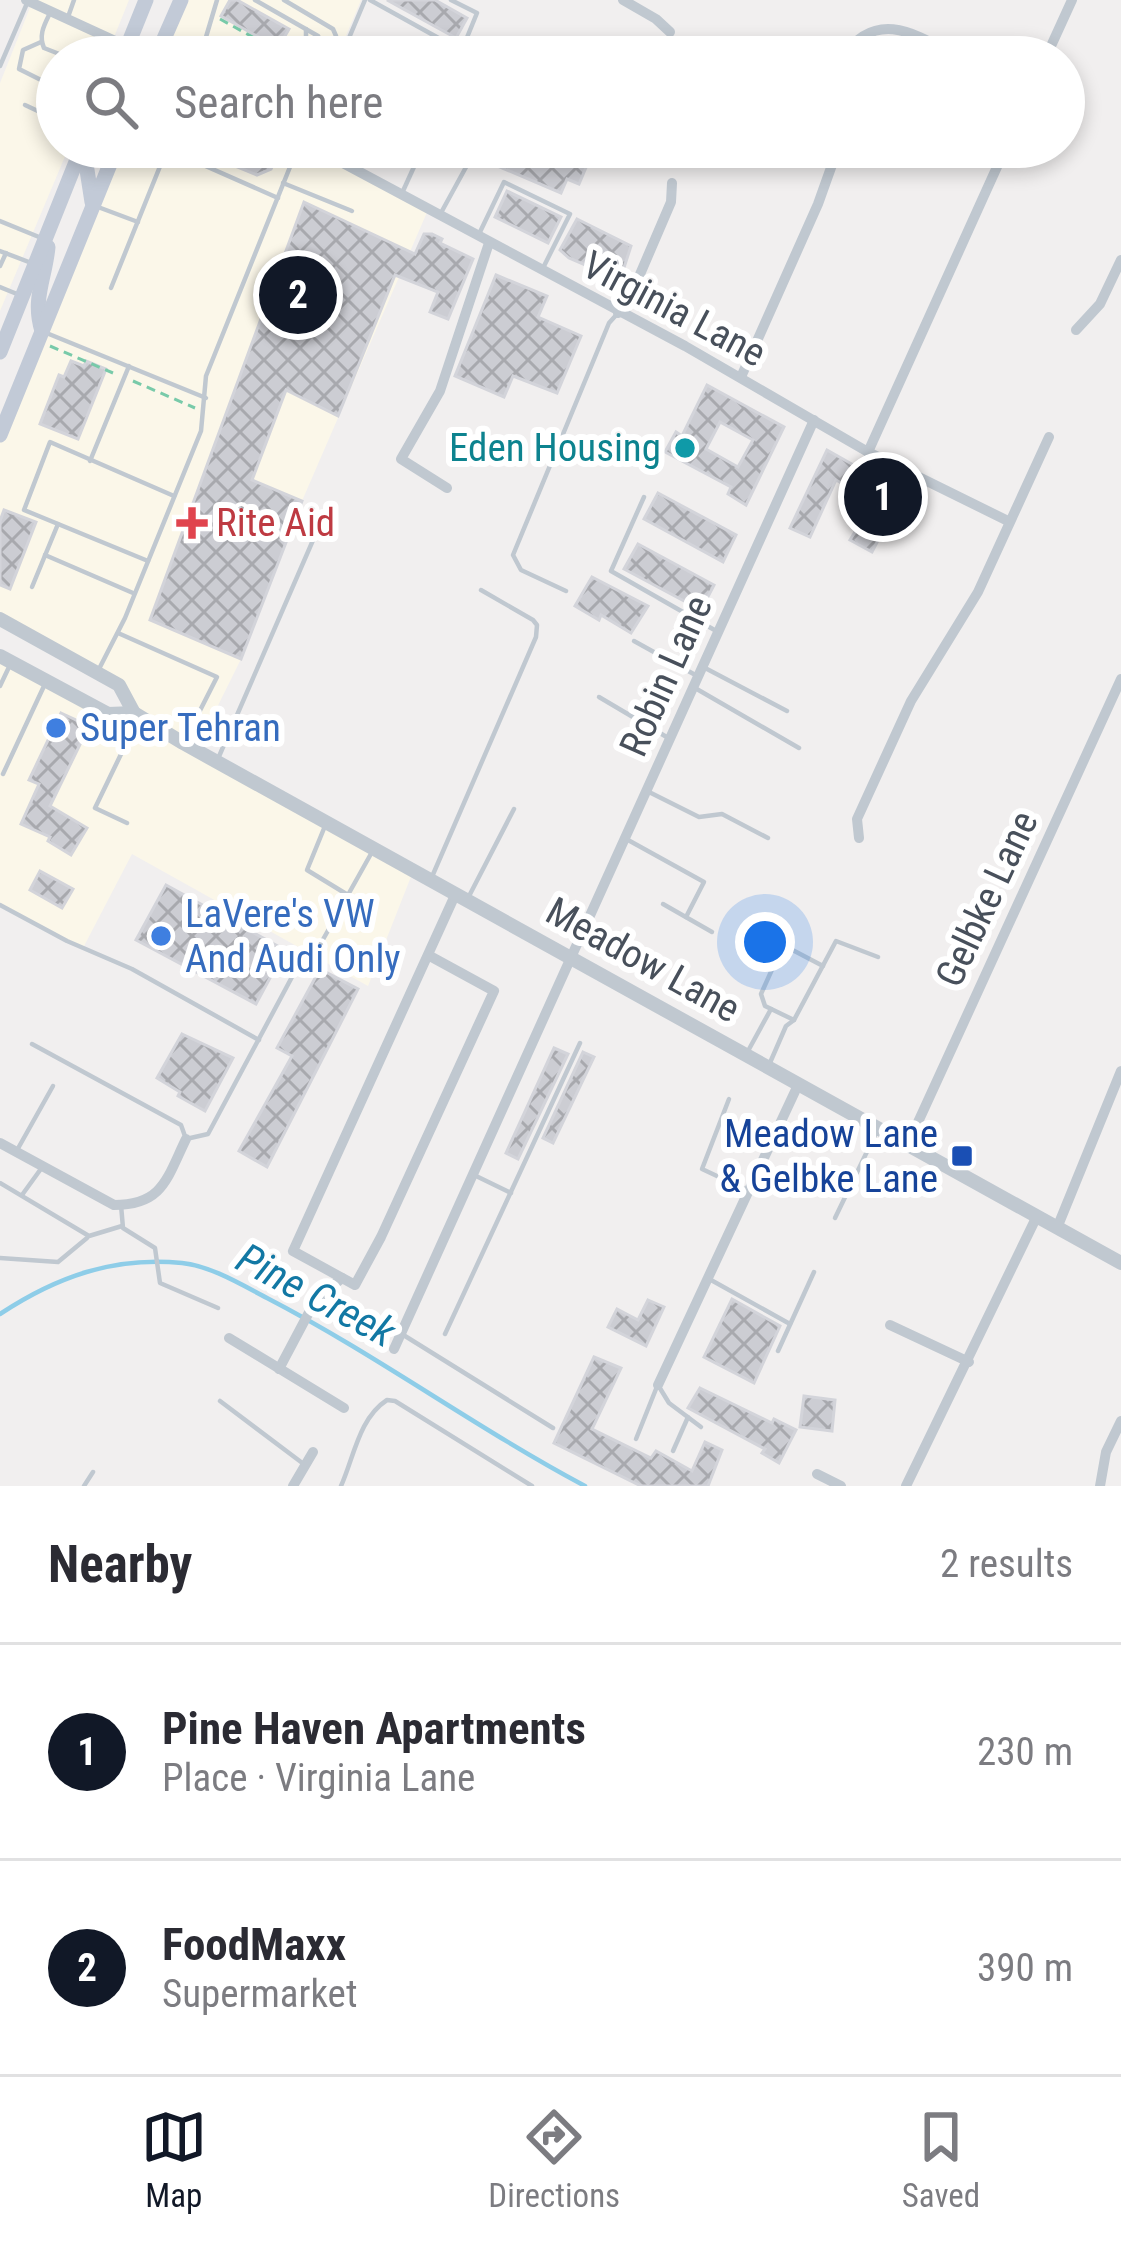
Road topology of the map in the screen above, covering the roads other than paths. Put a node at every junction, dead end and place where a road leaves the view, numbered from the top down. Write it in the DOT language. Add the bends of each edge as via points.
graph roads {
  1 [pos="27,0"];
  2 [pos="74,0"];
  3 [pos="146,0"];
  4 [pos="182,0"];
  5 [pos="255,0"];
  6 [pos="284,0"];
  7 [pos="368,0"];
  8 [pos="451,0"];
  9 [pos="623,0"];
  10 [pos="1072,0"];
  11 [pos="214,1"];
  12 [pos="51,11"];
  13 [pos="68,18"];
  14 [pos="306,29"];
  15 [pos="670,32"];
  16 [pos="40,36"];
  17 [pos="99,36"];
  18 [pos="131,36"];
  19 [pos="164,36"];
  20 [pos="206,36"];
  21 [pos="306,36"];
  22 [pos="316,36"];
  23 [pos="336,36"];
  24 [pos="351,36"];
  25 [pos="429,36"];
  26 [pos="468,36"];
  27 [pos="866,36"];
  28 [pos="916,36"];
  29 [pos="1056,36"];
  30 [pos="36,44"];
  31 [pos="0,66"];
  32 [pos="36,78"];
  33 [pos="26,105"];
  34 [pos="36,110"];
  35 [pos="74,168"];
  36 [pos="86,168"];
  37 [pos="109,168"];
  38 [pos="159,168"];
  39 [pos="211,168"];
  40 [pos="289,168"];
  41 [pos="351,168"];
  42 [pos="413,168"];
  43 [pos="465,168"];
  44 [pos="831,168"];
  45 [pos="996,168"];
  46 [pos="672,183"];
  47 [pos="283,184"];
  48 [pos="400,195"];
  49 [pos="278,198"];
  50 [pos="93,205"];
  51 [pos="352,212"];
  52 [pos="439,216"];
  53 [pos="0,220"];
  54 [pos="137,223"];
  55 [pos="47,232"];
  56 [pos="483,240"];
  57 [pos="3,252"];
  58 [pos="1121,260"];
  59 [pos="35,265"];
  60 [pos="0,266"];
  61 [pos="542,272"];
  62 [pos="0,287"];
  63 [pos="111,288"];
  64 [pos="22,297"];
  65 [pos="618,313"];
  66 [pos="6,322"];
  67 [pos="1076,330"];
  68 [pos="42,331"];
  69 [pos="0,352"];
  70 [pos="129,366"];
  71 [pos="741,377"];
  72 [pos="206,398"];
  73 [pos="814,420"];
  74 [pos="0,434"];
  75 [pos="1049,437"];
  76 [pos="868,452"];
  77 [pos="90,460"];
  78 [pos="447,488"];
  79 [pos="174,496"];
  80 [pos="644,496"];
  81 [pos="326,508"];
  82 [pos="1008,521"];
  83 [pos="58,524"];
  84 [pos="45,555"];
  85 [pos="148,561"];
  86 [pos="32,586"];
  87 [pos="481,590"];
  88 [pos="566,591"];
  89 [pos="135,594"];
  90 [pos="0,619"];
  91 [pos="718,632"];
  92 [pos="118,633"];
  93 [pos="634,641"];
  94 [pos="6,659"];
  95 [pos="97,673"];
  96 [pos="698,677"];
  97 [pos="1121,679"];
  98 [pos="46,680"];
  99 [pos="0,686"];
  100 [pos="599,698"];
  101 [pos="787,712"];
  102 [pos="137,715"];
  103 [pos="670,739"];
  104 [pos="183,743"];
  105 [pos="799,748"];
  106 [pos="217,761"];
  107 [pos="3,774"];
  108 [pos="647,790"];
  109 [pos="514,809"];
  110 [pos="328,821"];
  111 [pos="127,823"];
  112 [pos="626,838"];
  113 [pos="768,838"];
  114 [pos="860,838"];
  115 [pos="375,847"];
  116 [pos="431,880"];
  117 [pos="348,896"];
  118 [pos="462,896"];
  119 [pos="0,904"];
  120 [pos="663,904"];
  121 [pos="686,917"];
  122 [pos="712,932"];
  123 [pos="316,952"];
  124 [pos="428,955"];
  125 [pos="572,957"];
  126 [pos="878,957"];
  127 [pos="300,962"];
  128 [pos="823,966"];
  129 [pos="771,1009"];
  130 [pos="794,1020"];
  131 [pos="259,1040"];
  132 [pos="580,1043"];
  133 [pos="32,1044"];
  134 [pos="746,1056"];
  135 [pos="768,1068"];
  136 [pos="1121,1071"];
  137 [pos="798,1085"];
  138 [pos="52,1086"];
  139 [pos="1117,1089"];
  140 [pos="729,1099"];
  141 [pos="878,1128"];
  142 [pos="186,1139"];
  143 [pos="0,1143"];
  144 [pos="908,1144"];
  145 [pos="16,1152"];
  146 [pos="43,1166"];
  147 [pos="474,1175"];
  148 [pos="0,1183"];
  149 [pos="748,1191"];
  150 [pos="511,1193"];
  151 [pos="22,1195"];
  152 [pos="121,1205"];
  153 [pos="1036,1216"];
  154 [pos="835,1218"];
  155 [pos="122,1226"];
  156 [pos="1058,1228"];
  157 [pos="89,1236"];
  158 [pos="0,1258"];
  159 [pos="1121,1263"];
  160 [pos="814,1272"];
  161 [pos="342,1278"];
  162 [pos="708,1278"];
  163 [pos="218,1308"];
  164 [pos="790,1324"];
  165 [pos="890,1325"];
  166 [pos="401,1333"];
  167 [pos="445,1334"];
  168 [pos="229,1339"];
  169 [pos="394,1349"];
  170 [pos="778,1351"];
  171 [pos="968,1362"];
  172 [pos="279,1369"];
  173 [pos="658,1384"];
  174 [pos="220,1401"];
  175 [pos="344,1408"];
  176 [pos="688,1417"];
  177 [pos="1121,1421"];
  178 [pos="701,1427"];
  179 [pos="553,1428"];
  180 [pos="636,1439"];
  181 [pos="673,1451"];
  182 [pos="313,1452"];
  183 [pos="306,1466"];
  184 [pos="93,1472"];
  185 [pos="817,1474"];
  186 [pos="84,1486"];
  187 [pos="293,1486"];
  188 [pos="340,1486"];
  189 [pos="531,1486"];
  190 [pos="841,1486"];
  191 [pos="905,1486"];
  192 [pos="1100,1486"];
  1 -- 12 [label="street"];
  1 -- 31 [label="lane"];
  2 -- 13 [label="lane"];
  3 -- 18 [label="main road"];
  4 -- 19 [label="main road"];
  5 -- 14 [label="lane"];
  6 -- 23 [label="lane"];
  7 -- 24 [label="lane"];
  7 -- 25 [label="lane"];
  8 -- 26 [label="lane" via="477,14"];
  9 -- 15 [label="street"];
  10 -- 29 [label="street"];
  11 -- 20 [label="lane"];
  12 -- 13 [label="street"];
  12 -- 16 [label="lane"];
  13 -- 17 [label="street"];
  14 -- 21 [label="lane"];
  14 -- 22 [label="lane"];
  27 -- 28 [label="street" via="896,26"];
  30 -- 32 [label="lane" via="22,50 19,69"];
  33 -- 34 [label="lane"];
  35 -- 55 [label="main road"];
  36 -- 50 [label="main road"];
  37 -- 50 [label="main road"];
  38 -- 54 [label="lane"];
  39 -- 49 [label="lane"];
  40 -- 47 [label="lane"];
  41 -- 48 [label="street, Virginia Lane"];
  42 -- 48 [label="lane"];
  43 -- 52 [label="lane"];
  44 -- 71 [label="street"];
  45 -- 76 [label="street"];
  46 -- 65 [label="street"];
  47 -- 49 [label="lane"];
  47 -- 51 [label="lane"];
  48 -- 52 [label="street, Virginia Lane"];
  49 -- 72 [label="lane" via="210,364"];
  50 -- 54 [label="lane"];
  50 -- 68 [label="main road"];
  52 -- 56 [label="street, Virginia Lane"];
  53 -- 55 [label="lane"];
  54 -- 63 [label="lane"];
  55 -- 59 [label="main road"];
  55 -- 68 [label="main road" via="35,308"];
  56 -- 61 [label="street, Virginia Lane"];
  56 -- 61 [label="lane" via="504,182 570,214"];
  56 -- 78 [label="street" via="440,391 401,459"];
  57 -- 59 [label="lane"];
  57 -- 60 [label="lane"];
  58 -- 67 [label="street" via="1100,304"];
  59 -- 64 [label="main road"];
  61 -- 65 [label="street, Virginia Lane"];
  62 -- 64 [label="lane"];
  64 -- 66 [label="main road"];
  65 -- 71 [label="street, Virginia Lane"];
  65 -- 88 [label="lane" via="513,555 521,569"];
  66 -- 69 [label="main road"];
  68 -- 70 [label="lane"];
  68 -- 74 [label="main road"];
  70 -- 72 [label="lane"];
  70 -- 77 [label="lane"];
  71 -- 73 [label="street, Virginia Lane"];
  72 -- 79 [label="lane"];
  73 -- 76 [label="street, Virginia Lane"];
  73 -- 91 [label="street, Robin Lane"];
  75 -- 82 [label="street"];
  76 -- 82 [label="street, Virginia Lane"];
  77 -- 79 [label="lane"];
  77 -- 83 [label="lane" via="50,442 24,510"];
  79 -- 85 [label="lane"];
  80 -- 91 [label="lane" via="610,571"];
  81 -- 106 [label="lane"];
  82 -- 114 [label="street" via="978,592 910,700 857,819"];
  83 -- 84 [label="lane"];
  83 -- 85 [label="lane"];
  84 -- 86 [label="lane"];
  84 -- 89 [label="lane"];
  85 -- 89 [label="lane"];
  87 -- 116 [label="lane" via="533,620 536,638"];
  89 -- 92 [label="lane"];
  90 -- 95 [label="street, Meadow Lane"];
  91 -- 96 [label="street, Robin Lane"];
  92 -- 95 [label="lane"];
  92 -- 104 [label="lane" via="217,677"];
  93 -- 96 [label="lane"];
  94 -- 98 [label="street, Meadow Lane"];
  94 -- 99 [label="lane"];
  95 -- 102 [label="street, Meadow Lane" via="119,685"];
  96 -- 101 [label="lane"];
  96 -- 103 [label="street, Robin Lane"];
  96 -- 105 [label="lane"];
  97 -- 144 [label="street, Gelbke Lane"];
  98 -- 102 [label="street, Meadow Lane" via="108,714"];
  98 -- 107 [label="lane"];
  100 -- 103 [label="lane"];
  102 -- 104 [label="street, Meadow Lane"];
  102 -- 111 [label="lane" via="95,808"];
  103 -- 108 [label="street, Robin Lane"];
  104 -- 106 [label="street, Meadow Lane"];
  106 -- 110 [label="street, Meadow Lane"];
  108 -- 112 [label="street, Robin Lane"];
  108 -- 113 [label="lane" via="699,818 722,814"];
  109 -- 118 [label="lane"];
  110 -- 115 [label="street, Meadow Lane"];
  110 -- 117 [label="lane" via="307,870"];
  112 -- 121 [label="lane" via="704,882"];
  112 -- 125 [label="street, Robin Lane"];
  115 -- 116 [label="street, Meadow Lane"];
  115 -- 117 [label="lane"];
  116 -- 118 [label="street, Meadow Lane"];
  117 -- 123 [label="lane"];
  118 -- 124 [label="street"];
  118 -- 125 [label="street, Meadow Lane"];
  119 -- 131 [label="lane"];
  120 -- 121 [label="lane"];
  121 -- 122 [label="lane"];
  124 -- 161 [label="street" via="293,1251"];
  124 -- 161 [label="street" via="494,991 381,1237 355,1285"];
  125 -- 134 [label="street, Meadow Lane"];
  125 -- 147 [label="street, Robin Lane"];
  126 -- 128 [label="lane" via="836,941"];
  127 -- 131 [label="lane"];
  128 -- 129 [label="lane" via="783,945 761,994"];
  128 -- 130 [label="lane"];
  129 -- 130 [label="lane"];
  129 -- 134 [label="lane"];
  130 -- 135 [label="lane"];
  131 -- 142 [label="lane" via="208,1134"];
  132 -- 150 [label="lane"];
  133 -- 142 [label="lane" via="181,1125"];
  134 -- 135 [label="street, Meadow Lane"];
  135 -- 137 [label="street, Meadow Lane"];
  136 -- 139 [label="street"];
  137 -- 141 [label="street, Meadow Lane"];
  137 -- 149 [label="street"];
  138 -- 145 [label="lane"];
  139 -- 156 [label="street"];
  140 -- 149 [label="lane" via="701,1169"];
  141 -- 144 [label="street, Meadow Lane"];
  141 -- 154 [label="lane"];
  142 -- 152 [label="street" via="153,1198"];
  143 -- 145 [label="street"];
  144 -- 153 [label="street, Meadow Lane"];
  145 -- 146 [label="street"];
  146 -- 151 [label="lane"];
  146 -- 152 [label="street"];
  147 -- 150 [label="lane"];
  147 -- 166 [label="street, Robin Lane"];
  148 -- 151 [label="lane"];
  149 -- 162 [label="street"];
  150 -- 167 [label="lane"];
  151 -- 157 [label="lane"];
  152 -- 155 [label="lane"];
  153 -- 156 [label="street, Meadow Lane"];
  153 -- 171 [label="street"];
  155 -- 157 [label="lane"];
  155 -- 163 [label="lane" via="155,1248 157,1276 167,1288"];
  156 -- 159 [label="street, Meadow Lane"];
  157 -- 158 [label="lane" via="58,1262"];
  160 -- 164 [label="lane"];
  161 -- 172 [label="street" via="315,1301"];
  162 -- 164 [label="lane"];
  162 -- 173 [label="street"];
  164 -- 170 [label="lane"];
  165 -- 171 [label="street"];
  166 -- 169 [label="street, Robin Lane"];
  166 -- 179 [label="lane"];
  168 -- 172 [label="street"];
  171 -- 191 [label="street"];
  172 -- 175 [label="street"];
  173 -- 176 [label="lane"];
  173 -- 180 [label="lane"];
  174 -- 183 [label="lane"];
  176 -- 178 [label="lane"];
  176 -- 181 [label="lane"];
  177 -- 192 [label="street"];
  182 -- 183 [label="street"];
  183 -- 187 [label="street"];
  184 -- 186 [label="lane"];
  185 -- 190 [label="street"];
  188 -- 189 [label="lane" via="365,1424 387,1400"];
}
